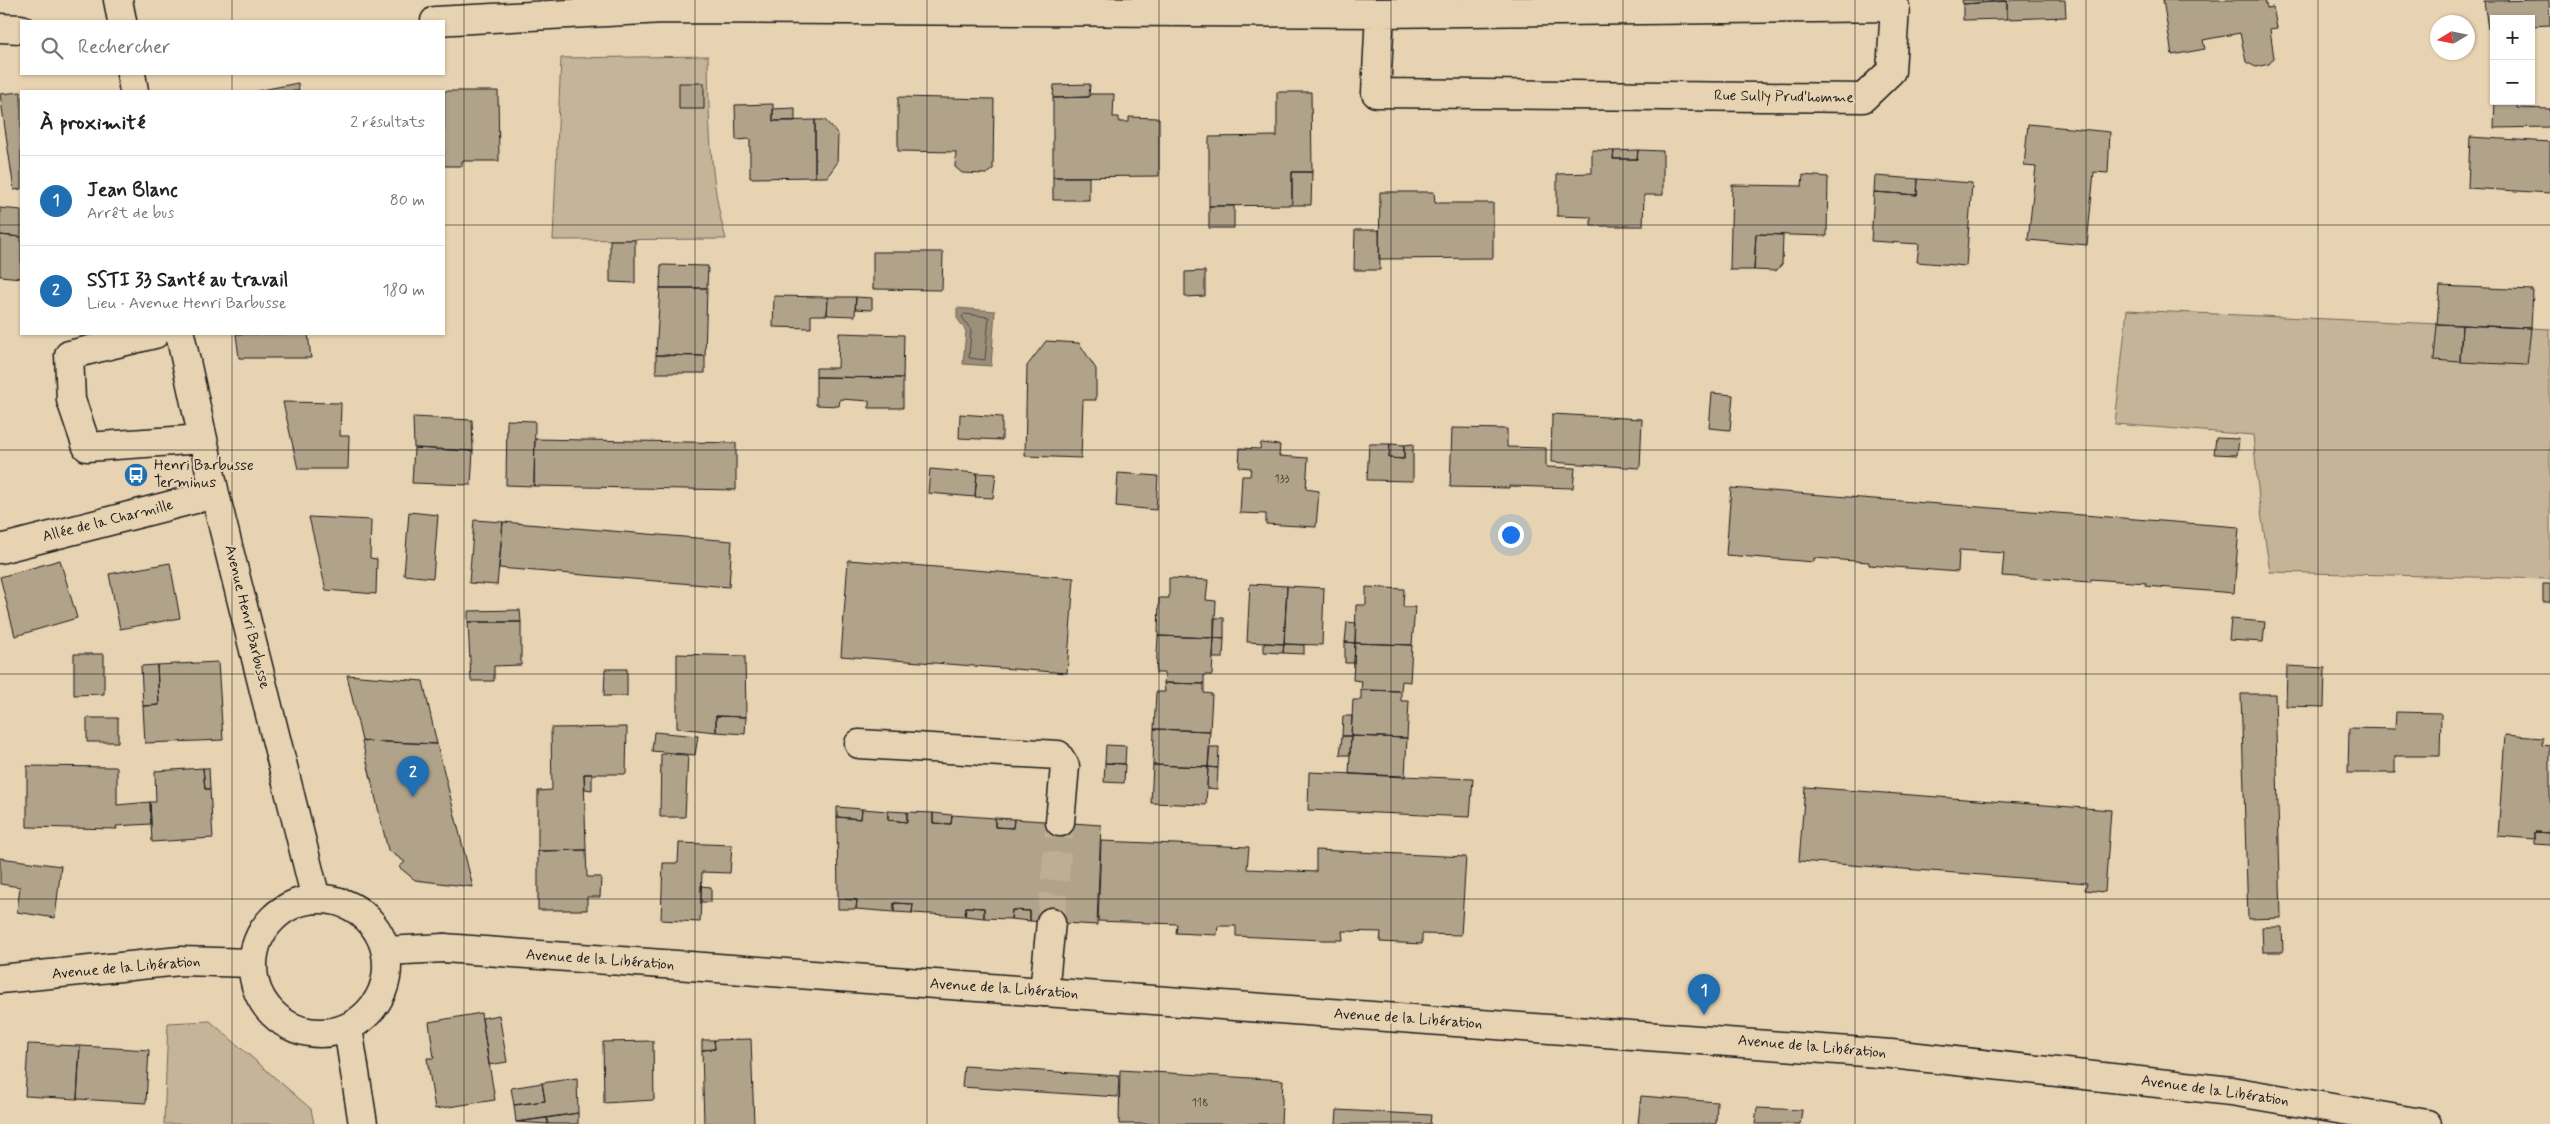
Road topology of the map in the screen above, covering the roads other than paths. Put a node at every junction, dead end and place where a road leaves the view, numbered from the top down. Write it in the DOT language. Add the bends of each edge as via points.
graph roads {
  1 [pos="118,0"];
  2 [pos="1895,4"];
  3 [pos="1380,14"];
  4 [pos="122,20"];
  5 [pos="445,20"];
  6 [pos="0,28"];
  7 [pos="20,28"];
  8 [pos="131,75"];
  9 [pos="134,90"];
  10 [pos="151,335"];
  11 [pos="180,335"];
  12 [pos="203,439"];
  13 [pos="215,494"];
  14 [pos="0,549"];
  15 [pos="859,744"];
  16 [pos="1060,822"];
  17 [pos="316,899"];
  18 [pos="1051,922"];
  19 [pos="386,951"];
  20 [pos="253,963"];
  21 [pos="0,979"];
  22 [pos="1044,992"];
  23 [pos="348,1028"];
  24 [pos="363,1124"];
  25 [pos="2426,1124"];
  1 -- 4 [label="street"];
  2 -- 3 [label="street, Rue Sully Prud'homme"];
  2 -- 3 [label="street, Rue Sully Prud'homme" via="1891,71 1863,98 1376,92"];
  3 -- 5 [label="street, Rue Sully Prud'homme" via="664,8"];
  6 -- 7 [label="street"];
  8 -- 9 [label="street"];
  10 -- 12 [label="street" via="69,355 71,400 87,448"];
  11 -- 12 [label="street, Avenue Henri Barbusse"];
  12 -- 13 [label="street, Avenue Henri Barbusse"];
  13 -- 14 [label="street, Allée de la Charmille"];
  13 -- 17 [label="street, Avenue Henri Barbusse"];
  15 -- 16 [label="street" via="1058,755 1065,766"];
  17 -- 19 [label="street" via="335,900 368,918 380,933"];
  17 -- 20 [label="street" via="297,902 266,926 256,943"];
  18 -- 22 [label="street"];
  19 -- 22 [label="street, Avenue de la Libération" via="444,948"];
  19 -- 23 [label="street" via="388,974 381,996 368,1015"];
  20 -- 21 [label="street, Avenue de la Libération" via="180,961"];
  20 -- 23 [label="street" via="256,986 266,1007 282,1023 303,1032 326,1034"];
  22 -- 25 [label="street, Avenue de la Libération" via="1891,1054 2231,1091"];
  23 -- 24 [label="street"];
}
